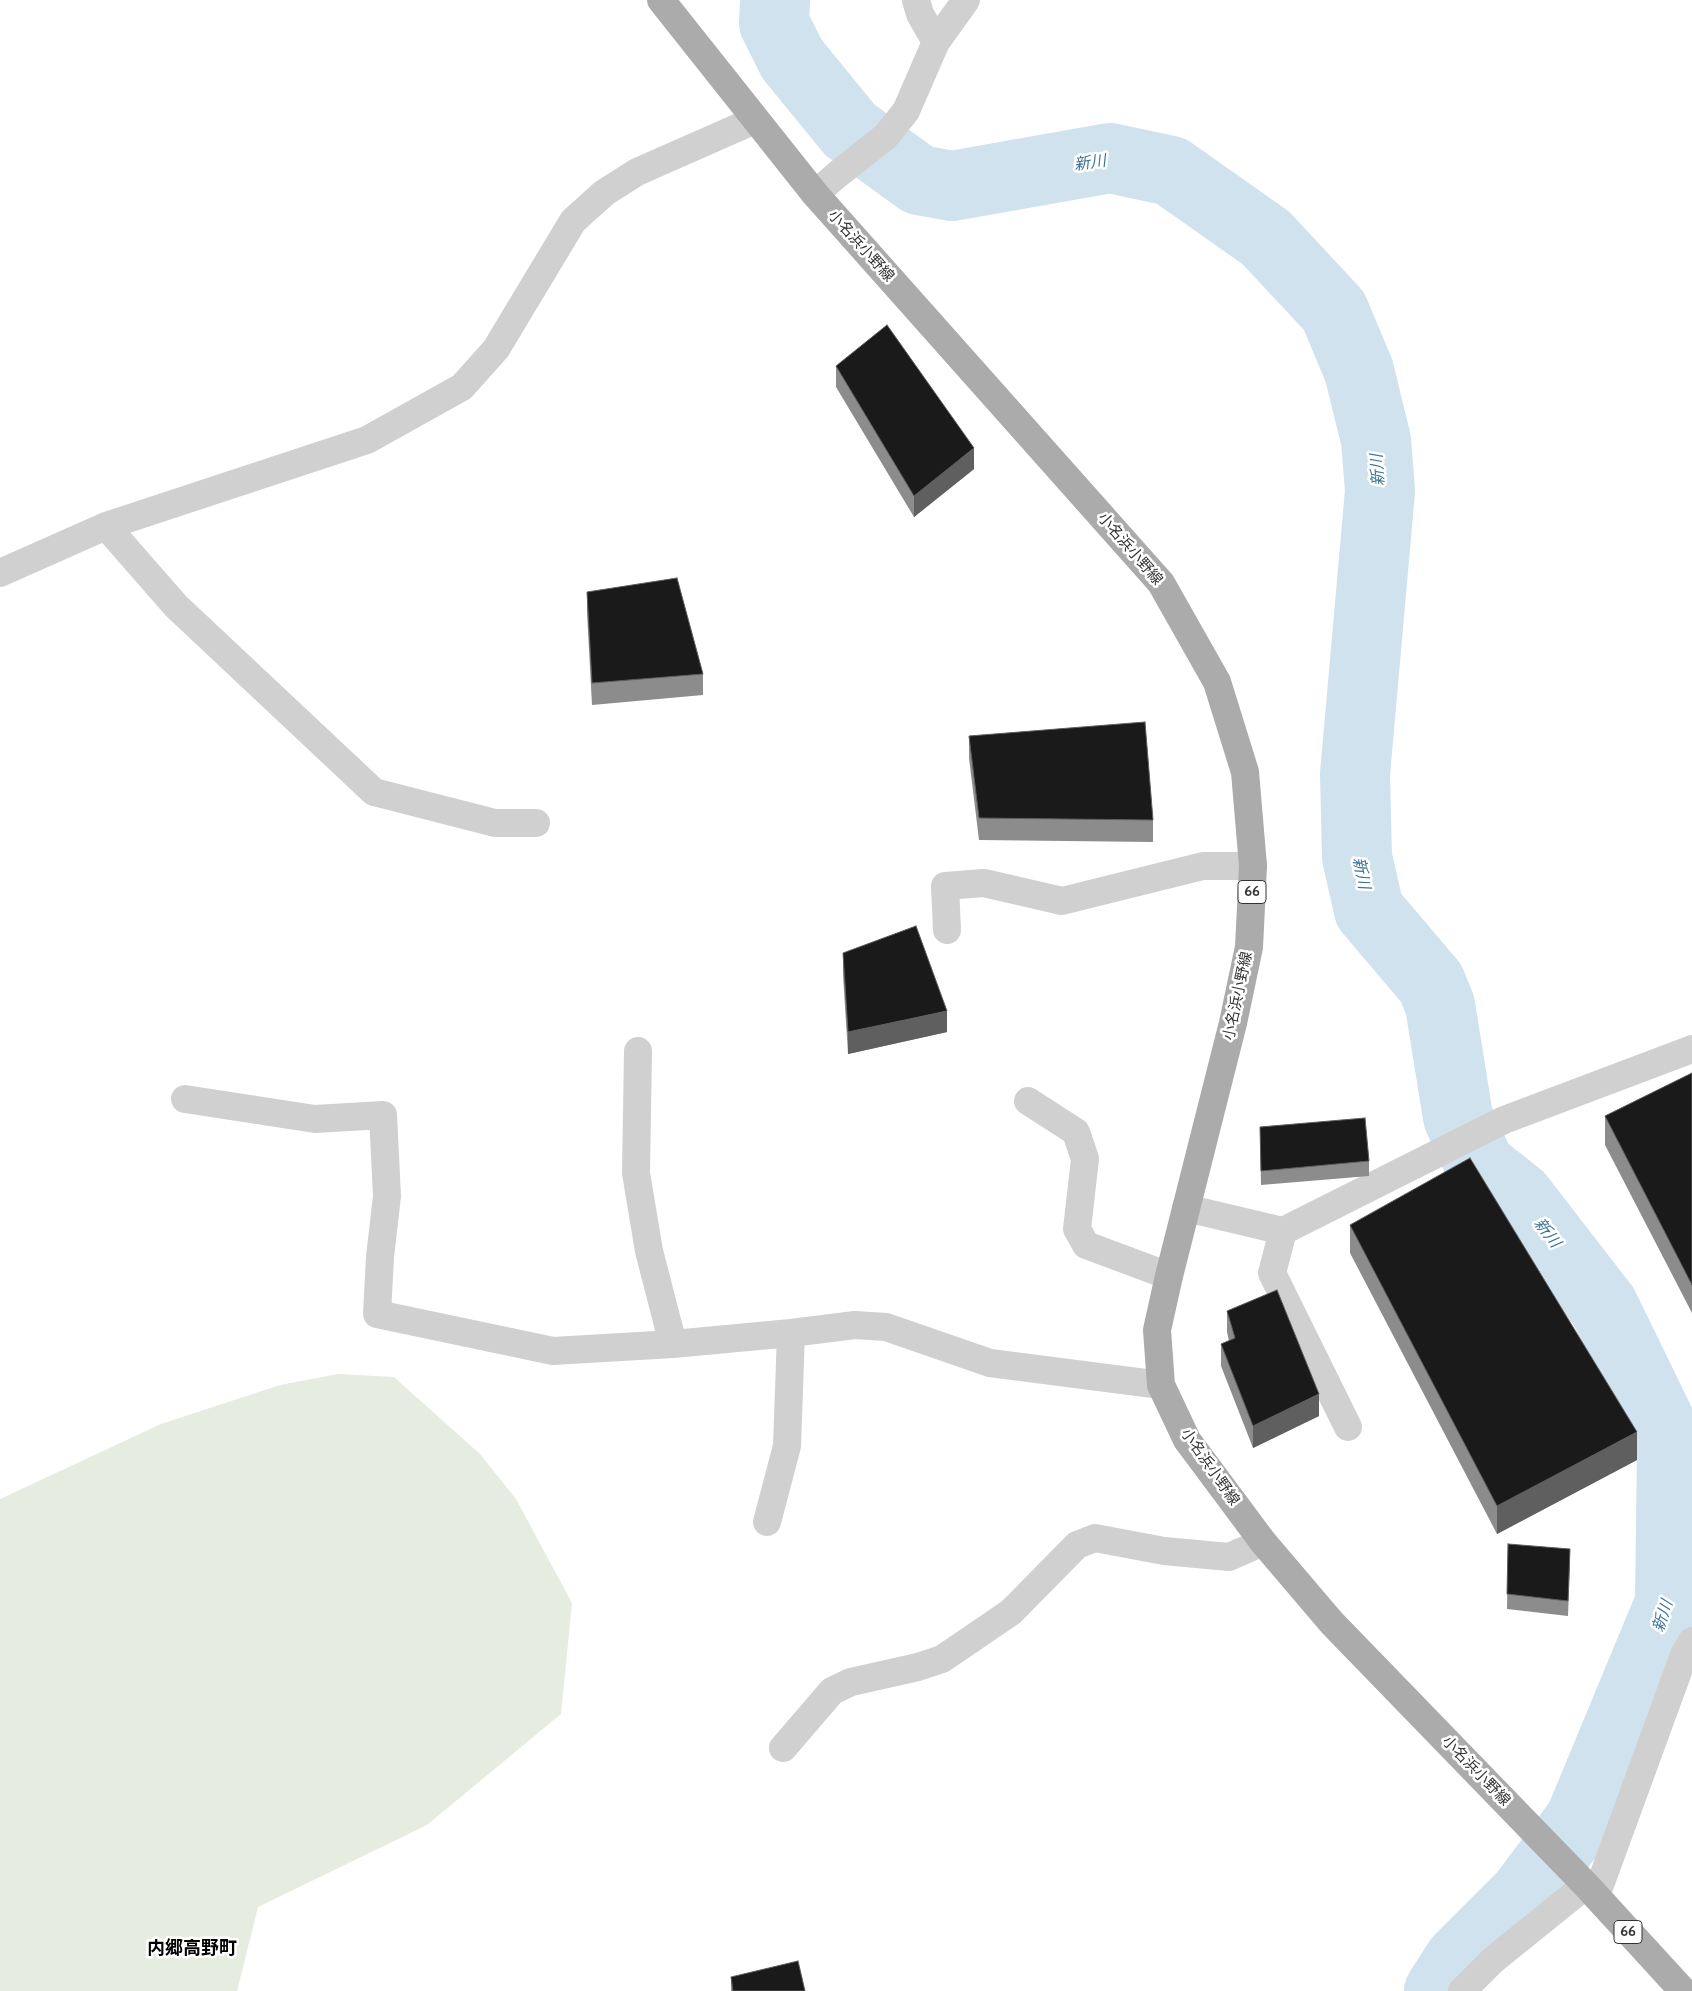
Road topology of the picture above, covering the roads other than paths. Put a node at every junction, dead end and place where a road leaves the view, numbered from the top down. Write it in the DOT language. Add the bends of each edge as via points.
graph roads {
  1 [pos="661,0"];
  2 [pos="916,0"];
  3 [pos="966,0"];
  4 [pos="936,42"];
  5 [pos="755,120"];
  6 [pos="815,194"];
  7 [pos="106,526"];
  8 [pos="0,572"];
  9 [pos="536,823"];
  10 [pos="1254,866"];
  11 [pos="947,930"];
  12 [pos="1692,1049"];
  13 [pos="638,1051"];
  14 [pos="185,1099"];
  15 [pos="1028,1101"];
  16 [pos="1186,1208"];
  17 [pos="1283,1231"];
  18 [pos="1169,1276"];
  19 [pos="791,1333"];
  20 [pos="673,1344"];
  21 [pos="1161,1385"];
  22 [pos="1348,1427"];
  23 [pos="767,1522"];
  24 [pos="1263,1542"];
  25 [pos="1692,1641"];
  26 [pos="783,1748"];
  27 [pos="1585,1885"];
  28 [pos="1463,1991"];
  29 [pos="1682,1991"];
  1 -- 5 [label="main road, 小名浜小野線 / 66"];
  2 -- 4 [label="street"];
  3 -- 4 [label="street"];
  4 -- 6 [label="street" via="906,111 886,136"];
  5 -- 6 [label="main road, 小名浜小野線 / 66"];
  5 -- 7 [label="street" via="637,172 604,193 573,221 496,349 462,388 367,440"];
  6 -- 10 [label="main road, 小名浜小野線 / 66" via="1161,583 1217,682 1245,772"];
  7 -- 8 [label="street"];
  7 -- 9 [label="street" via="176,606 374,792 495,823"];
  10 -- 11 [label="street" via="1203,866 1062,901 984,883 945,886"];
  10 -- 16 [label="main road, 小名浜小野線 / 66" via="1249,947"];
  12 -- 17 [label="street" via="1504,1120"];
  13 -- 20 [label="street" via="636,1173 649,1251"];
  14 -- 20 [label="street" via="315,1119 383,1115 387,1196 376,1314 553,1351"];
  15 -- 18 [label="street" via="1076,1132 1085,1159 1077,1229 1086,1245"];
  16 -- 17 [label="street"];
  16 -- 18 [label="main road, 小名浜小野線 / 66"];
  17 -- 22 [label="street" via="1272,1273"];
  18 -- 21 [label="main road, 小名浜小野線 / 66" via="1157,1330"];
  19 -- 20 [label="street"];
  19 -- 21 [label="street" via="855,1325 886,1327 990,1363"];
  19 -- 23 [label="street" via="787,1446"];
  21 -- 24 [label="main road, 小名浜小野線 / 66" via="1187,1440"];
  24 -- 26 [label="street" via="1229,1557 1095,1538 1076,1545 1011,1612 942,1659 851,1682 832,1691"];
  24 -- 27 [label="main road, 小名浜小野線 / 66" via="1332,1624"];
  25 -- 27 [label="street"];
  27 -- 28 [label="street" via="1493,1960"];
  27 -- 29 [label="main road, 小名浜小野線 / 66"];
}
